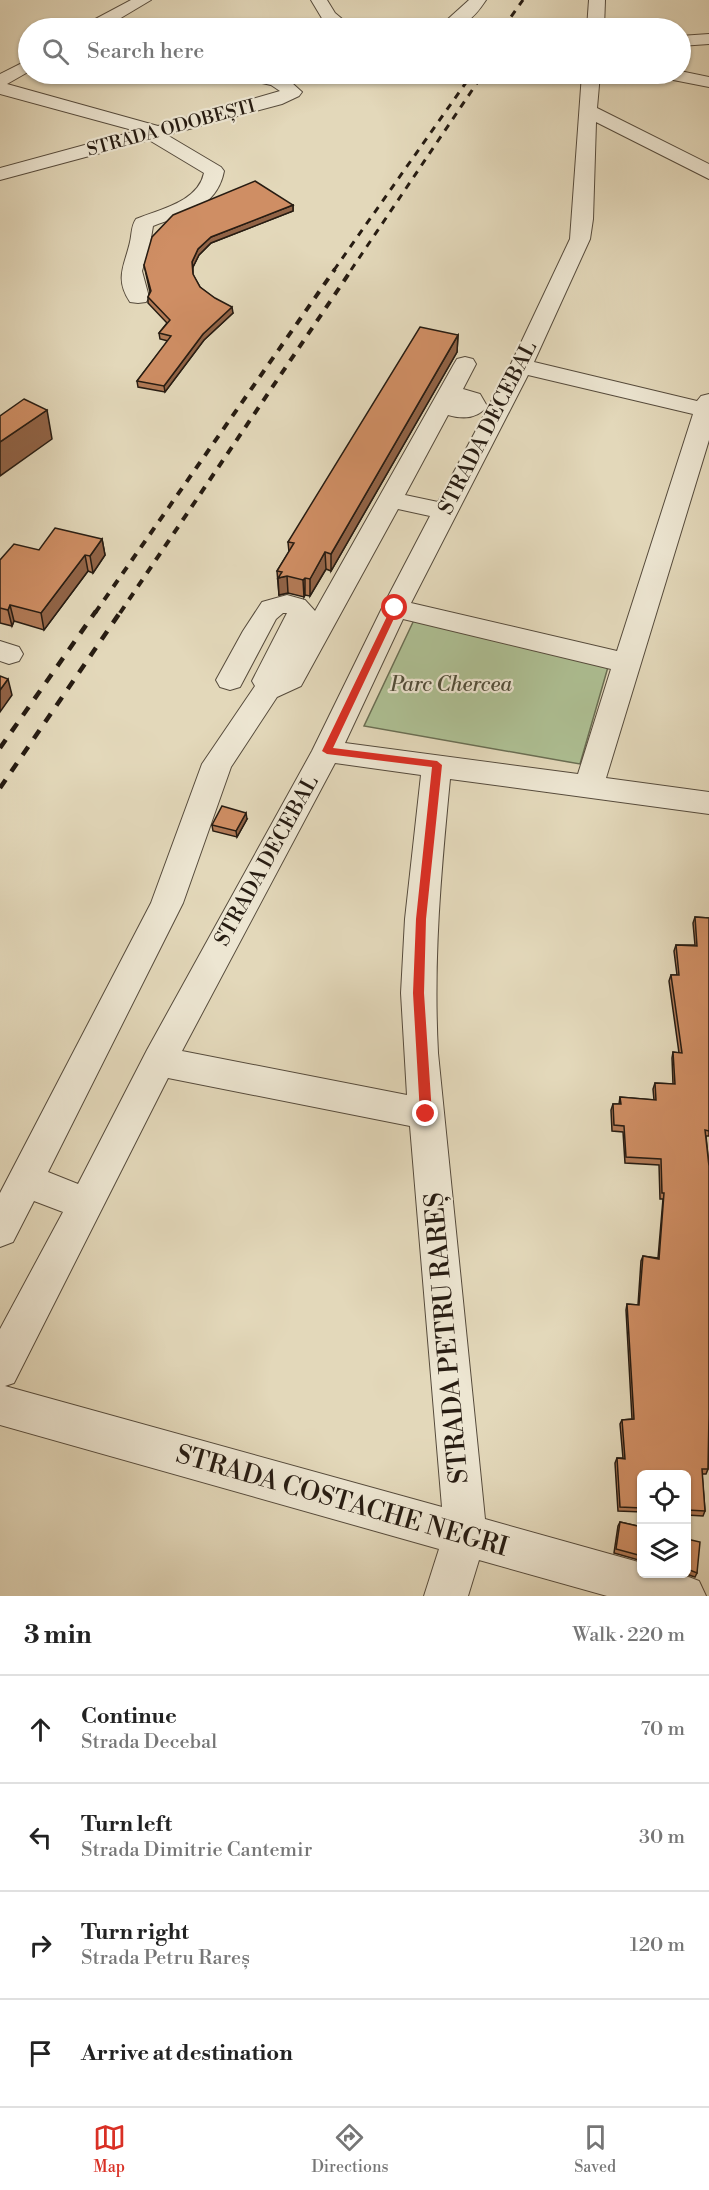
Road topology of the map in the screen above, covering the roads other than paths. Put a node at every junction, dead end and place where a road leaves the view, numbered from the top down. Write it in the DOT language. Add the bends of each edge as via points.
graph roads {
  1 [pos="143,0"];
  2 [pos="319,0"];
  3 [pos="478,0"];
  4 [pos="600,3"];
  5 [pos="111,18"];
  6 [pos="332,18"];
  7 [pos="460,18"];
  8 [pos="598,18"];
  9 [pos="709,39"];
  10 [pos="691,40"];
  11 [pos="18,71"];
  12 [pos="691,78"];
  13 [pos="0,81"];
  14 [pos="709,82"];
  15 [pos="281,84"];
  16 [pos="590,84"];
  17 [pos="0,88"];
  18 [pos="587,110"];
  19 [pos="154,132"];
  20 [pos="709,173"];
  21 [pos="0,174"];
  22 [pos="138,297"];
  23 [pos="465,364"];
  24 [pos="521,366"];
  25 [pos="708,407"];
  26 [pos="389,499"];
  27 [pos="445,512"];
  28 [pos="395,608"];
  29 [pos="626,663"];
  30 [pos="230,680"];
  31 [pos="270,685"];
  32 [pos="327,751"];
  33 [pos="437,765"];
  34 [pos="589,786"];
  35 [pos="709,803"];
  36 [pos="159,1061"];
  37 [pos="426,1114"];
  38 [pos="27,1181"];
  39 [pos="87,1204"];
  40 [pos="0,1230"];
  41 [pos="0,1369"];
  42 [pos="0,1405"];
  43 [pos="465,1535"];
  44 [pos="446,1596"];
  45 [pos="684,1596"];
  1 -- 5 [label="street"];
  2 -- 6 [label="street"];
  3 -- 7 [label="street"];
  4 -- 8 [label="street"];
  9 -- 10 [label="street"];
  11 -- 13 [label="street"];
  12 -- 14 [label="street"];
  15 -- 19 [label="street, STRADA ODOBEȘTI" via="293,92"];
  16 -- 18 [label="street, STRADA DECEBAL"];
  17 -- 19 [label="street"];
  18 -- 20 [label="street"];
  18 -- 24 [label="street, STRADA DECEBAL" via="580,239"];
  19 -- 21 [label="street, STRADA ODOBEȘTI"];
  19 -- 22 [label="street" via="214,171 212,186 192,204 143,224 131,271"];
  23 -- 26 [label="street"];
  24 -- 25 [label="street"];
  24 -- 27 [label="street, STRADA DECEBAL"];
  25 -- 29 [label="street"];
  26 -- 27 [label="street"];
  26 -- 31 [label="street" via="291,679 281,686"];
  27 -- 28 [label="street, STRADA DECEBAL"];
  28 -- 29 [label="street"];
  28 -- 32 [label="street, STRADA DECEBAL"];
  29 -- 34 [label="street"];
  30 -- 31 [label="street" via="268,612 279,604 294,605 302,611 268,675 266,681"];
  31 -- 38 [label="street" via="217,764 167,903"];
  32 -- 33 [label="street"];
  32 -- 36 [label="street, STRADA DECEBAL"];
  33 -- 34 [label="street"];
  33 -- 37 [label="street, STRADA PETRU RAREȘ" via="419,972"];
  34 -- 35 [label="street"];
  36 -- 37 [label="street"];
  36 -- 39 [label="street, STRADA DECEBAL"];
  37 -- 43 [label="street, STRADA PETRU RAREȘ"];
  38 -- 39 [label="street"];
  38 -- 40 [label="street"];
  39 -- 41 [label="street, STRADA DECEBAL"];
  42 -- 43 [label="street, STRADA COSTACHE NEGRI"];
  43 -- 44 [label="street, STRADA PETRU RAREȘ"];
  43 -- 45 [label="street, STRADA COSTACHE NEGRI"];
}
